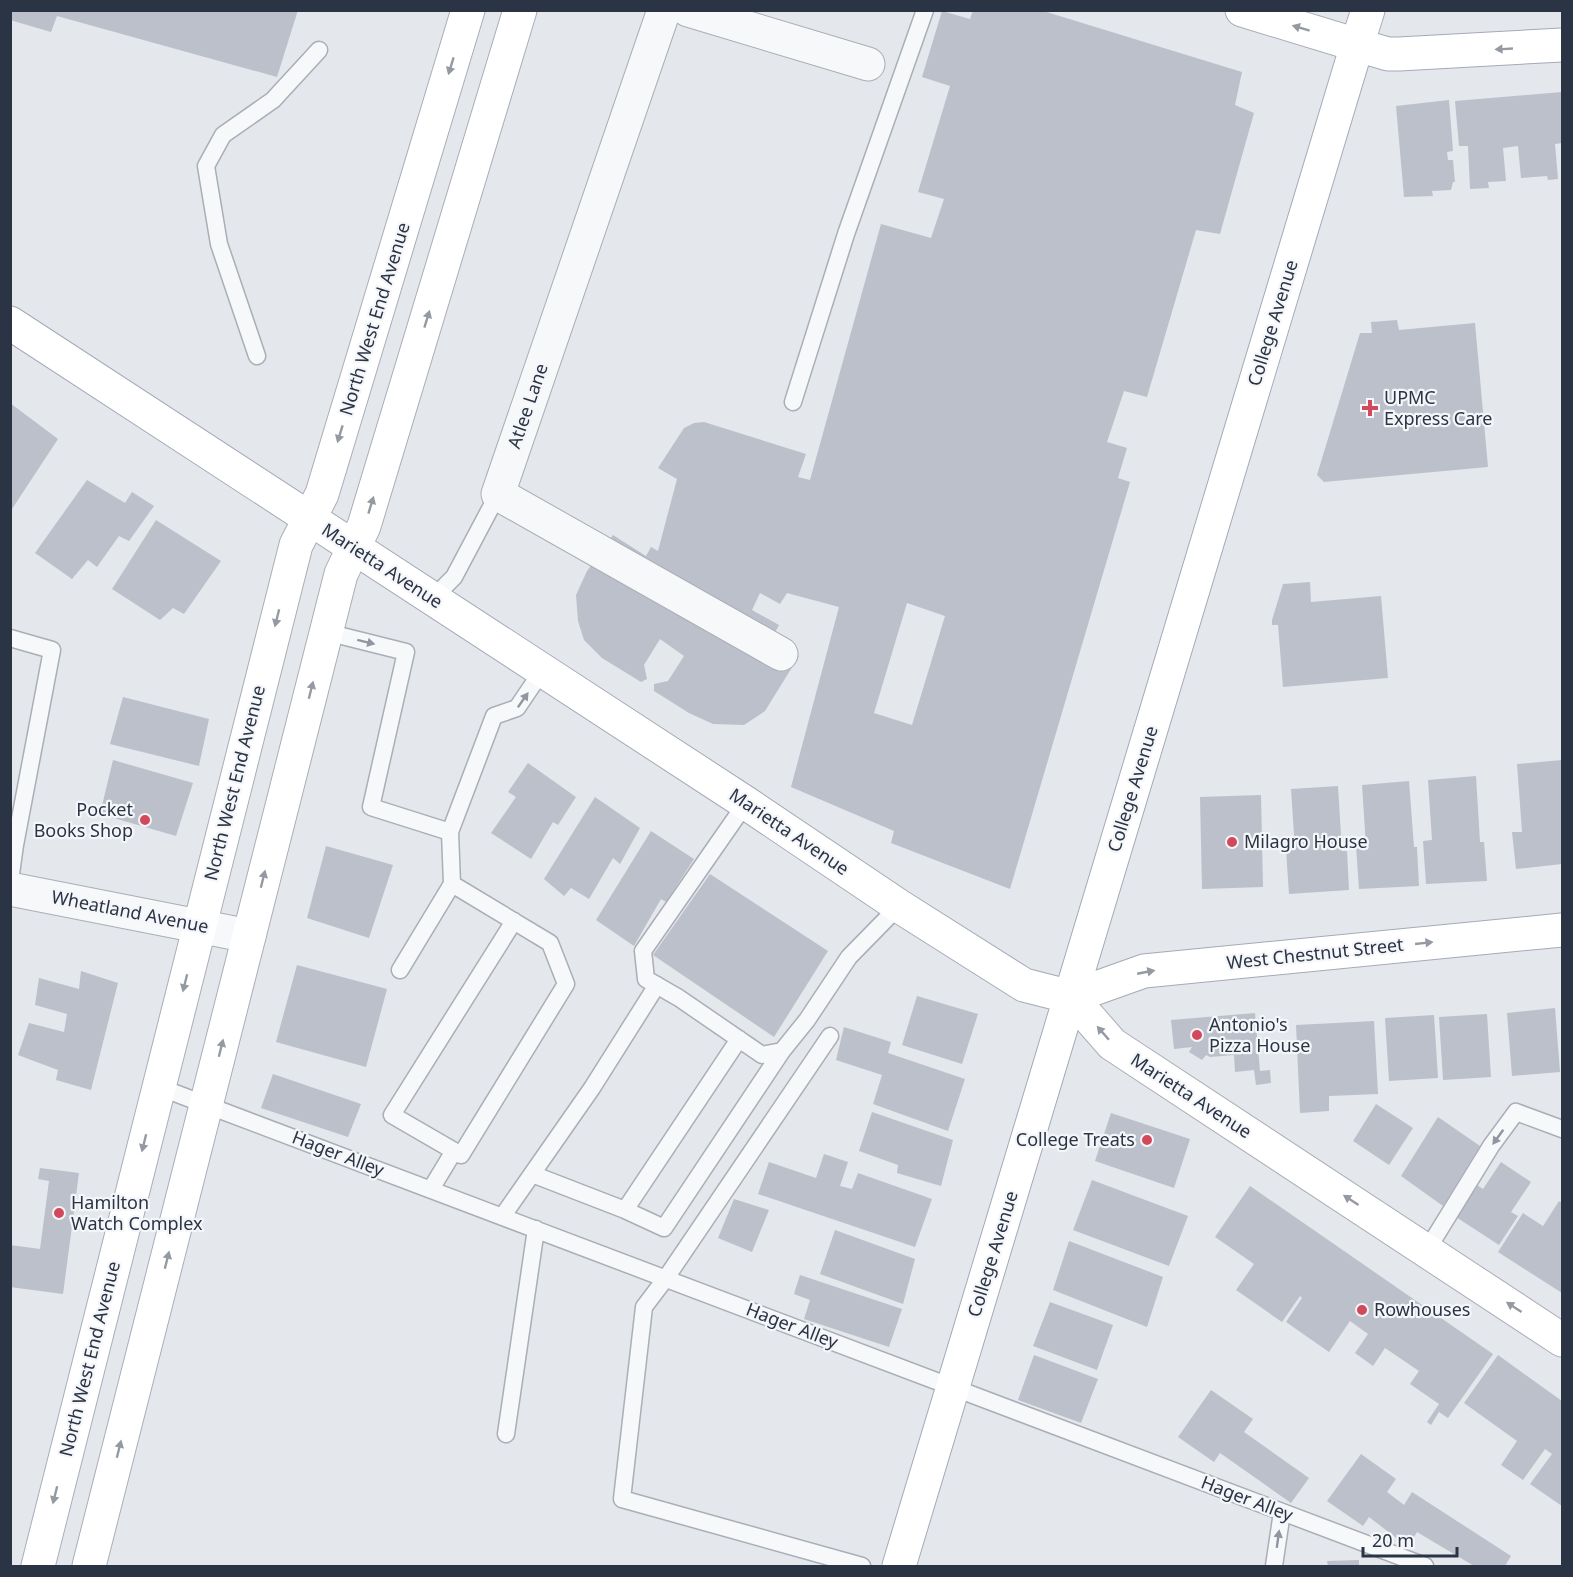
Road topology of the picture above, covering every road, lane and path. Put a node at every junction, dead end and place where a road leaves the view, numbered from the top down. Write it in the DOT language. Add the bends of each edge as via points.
graph roads {
  1 [pos="468,10"];
  2 [pos="520,10"];
  3 [pos="664,10"];
  4 [pos="688,10"];
  5 [pos="925,10"];
  6 [pos="1242,10"];
  7 [pos="1368,10"];
  8 [pos="1357,45"];
  9 [pos="1563,45"];
  10 [pos="319,50"];
  11 [pos="868,64"];
  12 [pos="10,323"];
  13 [pos="257,356"];
  14 [pos="793,402"];
  15 [pos="498,494"];
  16 [pos="309,519"];
  17 [pos="354,547"];
  18 [pos="432,599"];
  19 [pos="326,632"];
  20 [pos="10,638"];
  21 [pos="781,654"];
  22 [pos="542,671"];
  23 [pos="746,803"];
  24 [pos="450,832"];
  25 [pos="10,881"];
  26 [pos="452,884"];
  27 [pos="10,889"];
  28 [pos="899,906"];
  29 [pos="514,921"];
  30 [pos="199,926"];
  31 [pos="1563,930"];
  32 [pos="249,936"];
  33 [pos="400,970"];
  34 [pos="657,986"];
  35 [pos="1071,997"];
  36 [pos="830,1036"];
  37 [pos="739,1039"];
  38 [pos="782,1051"];
  39 [pos="159,1087"];
  40 [pos="206,1105"];
  41 [pos="1563,1129"];
  42 [pos="454,1152"];
  43 [pos="532,1174"];
  44 [pos="431,1190"];
  45 [pos="625,1210"];
  46 [pos="502,1217"];
  47 [pos="536,1229"];
  48 [pos="1427,1251"];
  49 [pos="666,1278"];
  50 [pos="1563,1340"];
  51 [pos="953,1387"];
  52 [pos="506,1434"];
  53 [pos="1281,1512"];
  54 [pos="1402,1562"];
  55 [pos="38,1566"];
  56 [pos="89,1566"];
  57 [pos="862,1566"];
  58 [pos="899,1566"];
  59 [pos="1274,1566"];
  60 [pos="1425,1566"];
  1 -- 16 [label="street, North West End Avenue, one-way" via="322,494"];
  17 -- 2 [label="street, one-way" via="364,526"];
  3 -- 15 [label="street, Atlee Lane"];
  4 -- 11 [label="street"];
  5 -- 14 [label="lane" via="846,234"];
  8 -- 6 [label="street, one-way"];
  7 -- 8 [label="street, College Avenue"];
  9 -- 8 [label="street, one-way" via="1399,54"];
  8 -- 35 [label="street, College Avenue"];
  10 -- 13 [label="lane" via="273,100 223,135 206,166 219,244"];
  12 -- 16 [label="street, Marietta Avenue"];
  15 -- 18 [label="lane" via="454,577"];
  15 -- 21 [label="street"];
  16 -- 17 [label="street, Marietta Avenue"];
  16 -- 30 [label="street, North West End Avenue, one-way" via="296,545"];
  17 -- 18 [label="street, Marietta Avenue"];
  17 -- 19 [label="street" via="341,574"];
  18 -- 22 [label="street, Marietta Avenue"];
  19 -- 24 [label="lane, one-way" via="406,652 371,807"];
  32 -- 19 [label="street, one-way"];
  20 -- 25 [label="lane" via="52,650"];
  22 -- 23 [label="street, Marietta Avenue"];
  24 -- 22 [label="lane, one-way" via="494,716 517,708"];
  23 -- 28 [label="street, Marietta Avenue"];
  23 -- 34 [label="lane" via="643,951 646,979"];
  24 -- 26 [label="lane"];
  26 -- 29 [label="lane"];
  26 -- 33 [label="lane"];
  27 -- 30 [label="street, Wheatland Avenue"];
  28 -- 35 [label="street, Marietta Avenue" via="1024,985"];
  28 -- 38 [label="lane" via="849,957"];
  29 -- 42 [label="lane" via="550,943 566,984 461,1155"];
  29 -- 42 [label="lane" via="392,1115"];
  30 -- 32 [label="street, Wheatland Avenue"];
  30 -- 39 [label="street, North West End Avenue, one-way"];
  35 -- 31 [label="street, West Chestnut Street, one-way" via="1144,971"];
  40 -- 32 [label="street, one-way"];
  34 -- 37 [label="lane"];
  34 -- 43 [label="lane"];
  48 -- 35 [label="street, Marietta Avenue, one-way" via="1112,1044"];
  35 -- 51 [label="street, College Avenue"];
  36 -- 49 [label="lane"];
  37 -- 38 [label="lane" via="762,1055"];
  37 -- 45 [label="lane"];
  38 -- 45 [label="lane" via="664,1227"];
  39 -- 40 [label="lane, Hager Alley"];
  39 -- 55 [label="street, North West End Avenue, one-way"];
  40 -- 44 [label="lane, Hager Alley"];
  56 -- 40 [label="street, one-way"];
  41 -- 48 [label="lane, one-way" via="1516,1113 1491,1146"];
  42 -- 44 [label="lane"];
  43 -- 45 [label="lane"];
  43 -- 46 [label="lane"];
  44 -- 46 [label="lane, Hager Alley"];
  46 -- 47 [label="lane, Hager Alley"];
  47 -- 49 [label="lane, Hager Alley"];
  47 -- 52 [label="lane"];
  50 -- 48 [label="street, Marietta Avenue, one-way"];
  49 -- 51 [label="lane, Hager Alley"];
  49 -- 57 [label="lane" via="644,1306 622,1499"];
  51 -- 53 [label="lane, Hager Alley"];
  51 -- 58 [label="street, College Avenue"];
  53 -- 54 [label="lane, Hager Alley"];
  59 -- 53 [label="lane, one-way"];
  54 -- 60 [label="lane, Hager Alley"];
}
